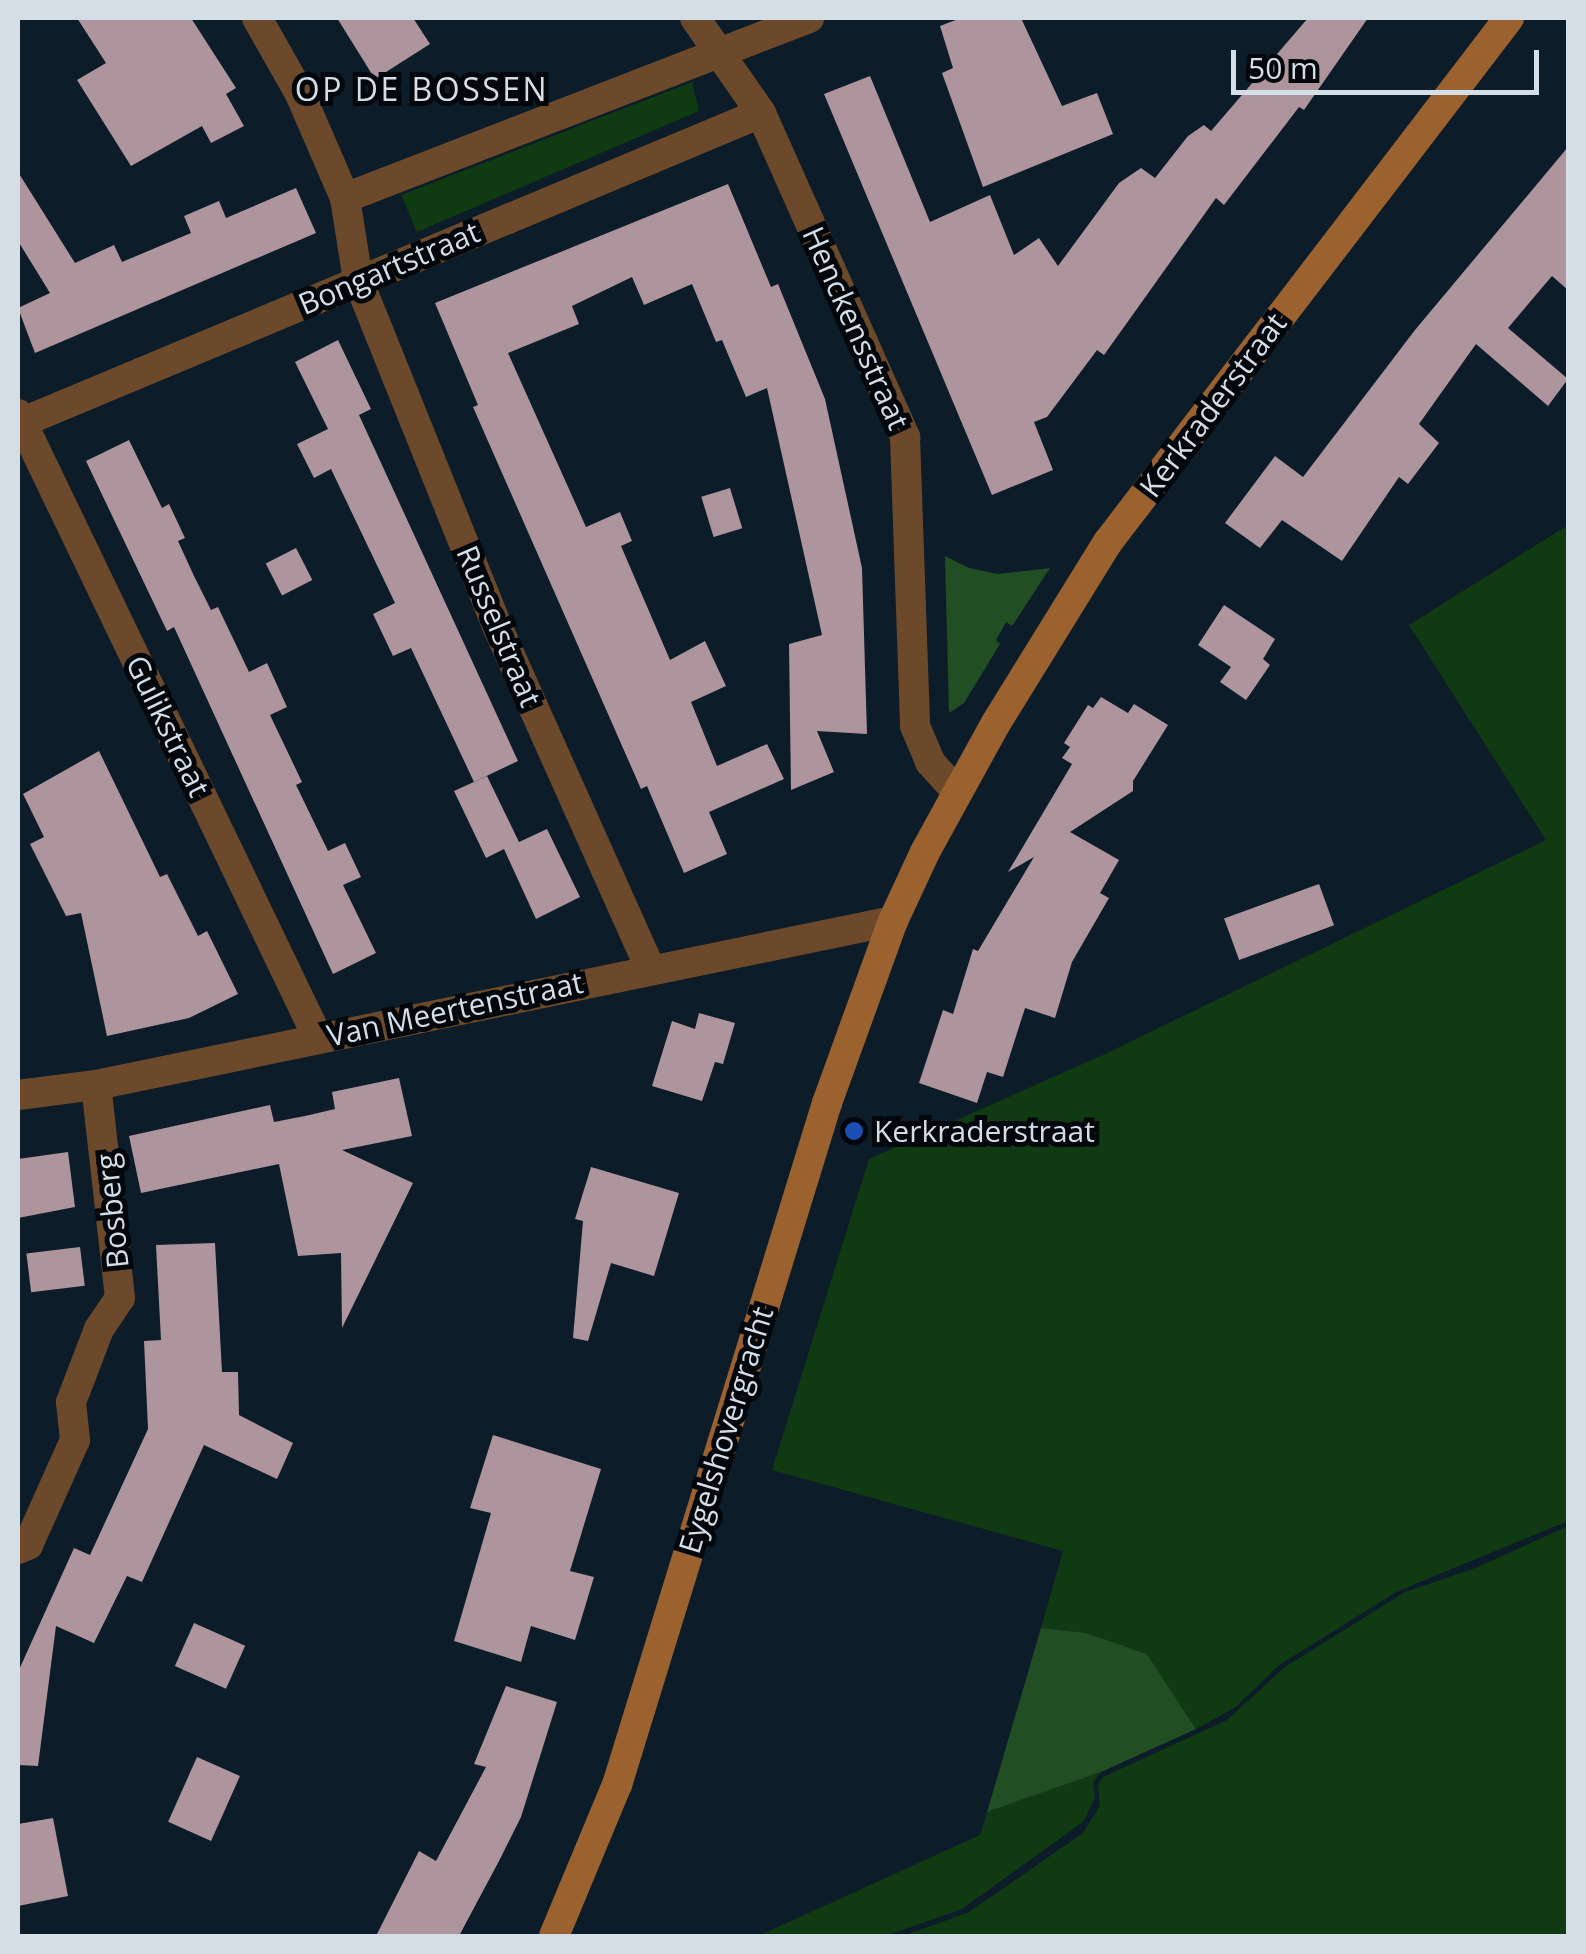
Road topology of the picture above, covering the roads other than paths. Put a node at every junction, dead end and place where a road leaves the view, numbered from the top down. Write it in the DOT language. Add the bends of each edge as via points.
graph roads {
  1 [pos="257,18"];
  2 [pos="695,18"];
  3 [pos="809,18"];
  4 [pos="1510,18"];
  5 [pos="718,53"];
  6 [pos="761,113"];
  7 [pos="345,198"];
  8 [pos="358,280"];
  9 [pos="19,420"];
  10 [pos="957,792"];
  11 [pos="893,920"];
  12 [pos="650,968"];
  13 [pos="318,1038"];
  14 [pos="96,1086"];
  15 [pos="18,1095"];
  16 [pos="18,1549"];
  17 [pos="554,1936"];
  1 -- 7 [label="street, Russelstraat" via="300,94"];
  2 -- 5 [label="street, Henckensstraat"];
  3 -- 5 [label="street"];
  4 -- 10 [label="street, Kerkraderstraat" via="1108,542"];
  5 -- 6 [label="street, Henckensstraat"];
  5 -- 7 [label="street"];
  6 -- 8 [label="street, Bongartstraat"];
  6 -- 10 [label="street, Henckensstraat" via="906,437 915,726 930,762"];
  7 -- 8 [label="street, Russelstraat"];
  8 -- 9 [label="street, Bongartstraat"];
  8 -- 12 [label="street, Russelstraat" via="497,626"];
  9 -- 13 [label="street, Gulikstraat"];
  10 -- 11 [label="street, Kerkraderstraat"];
  11 -- 12 [label="street, Van Meertenstraat"];
  11 -- 17 [label="street, Eygelshovergracht" via="821,1121 617,1786"];
  12 -- 13 [label="street, Van Meertenstraat"];
  13 -- 14 [label="street, Van Meertenstraat"];
  14 -- 15 [label="street, Van Meertenstraat"];
  14 -- 16 [label="street, Bosberg" via="120,1298 99,1329 71,1402 75,1440 28,1544"];
}
